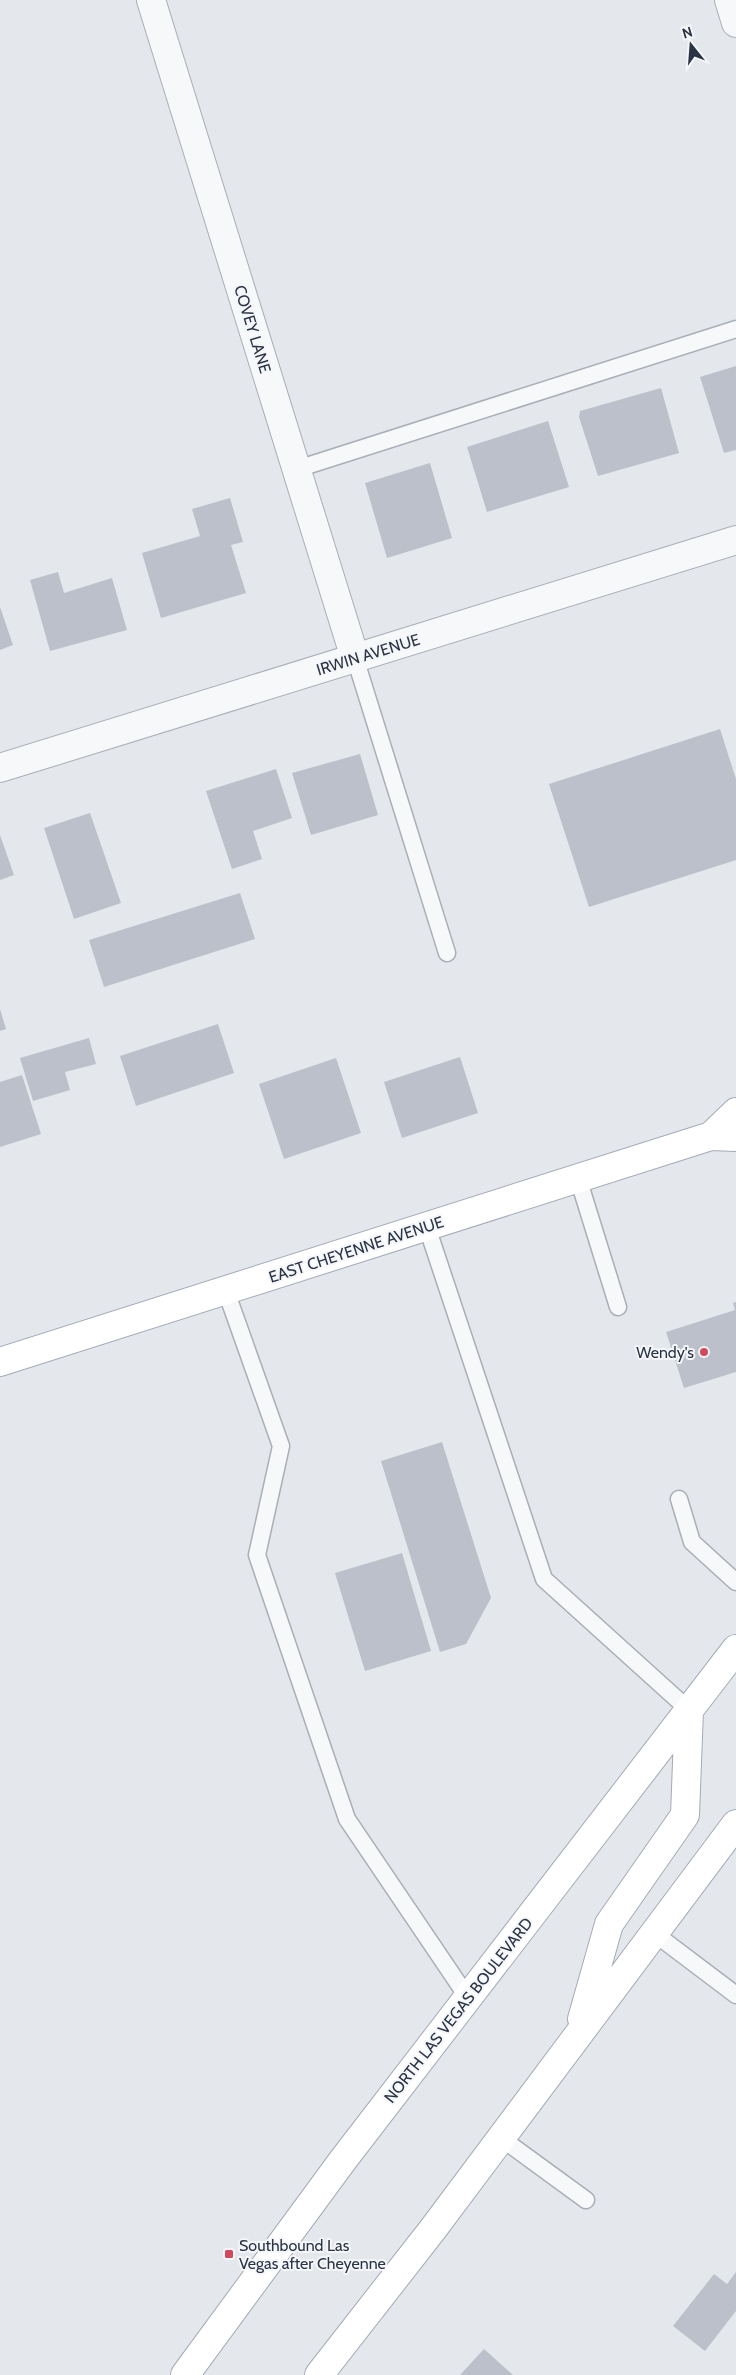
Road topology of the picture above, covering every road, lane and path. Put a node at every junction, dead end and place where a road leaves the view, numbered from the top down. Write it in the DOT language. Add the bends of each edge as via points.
graph roads {
  1 [pos="151,0"];
  2 [pos="729,0"];
  3 [pos="736,23"];
  4 [pos="736,329"];
  5 [pos="297,470"];
  6 [pos="736,540"];
  7 [pos="356,658"];
  8 [pos="0,768"];
  9 [pos="447,953"];
  10 [pos="736,1112"];
  11 [pos="724,1137"];
  12 [pos="578,1178"];
  13 [pos="427,1227"];
  14 [pos="226,1291"];
  15 [pos="618,1307"];
  16 [pos="0,1362"];
  17 [pos="679,1499"];
  18 [pos="736,1582"];
  19 [pos="736,1649"];
  20 [pos="689,1710"];
  21 [pos="736,1824"];
  22 [pos="654,1933"];
  23 [pos="736,1995"];
  24 [pos="468,1998"];
  25 [pos="578,2035"];
  26 [pos="501,2138"];
  27 [pos="586,2200"];
  28 [pos="186,2374"];
  29 [pos="319,2375"];
  1 -- 5 [label="street, COVEY LANE"];
  2 -- 3 [label="street"];
  4 -- 5 [label="lane"];
  5 -- 7 [label="street, COVEY LANE"];
  6 -- 7 [label="street, IRWIN AVENUE"];
  7 -- 8 [label="street, IRWIN AVENUE"];
  7 -- 9 [label="lane"];
  10 -- 11 [label="main road, EAST CHEYENNE AVENUE"];
  11 -- 12 [label="main road, EAST CHEYENNE AVENUE"];
  12 -- 13 [label="main road, EAST CHEYENNE AVENUE"];
  12 -- 15 [label="lane"];
  13 -- 14 [label="main road, EAST CHEYENNE AVENUE"];
  13 -- 20 [label="lane" via="544,1579"];
  14 -- 16 [label="main road, EAST CHEYENNE AVENUE"];
  14 -- 24 [label="lane" via="282,1446 257,1555 340,1800 347,1818"];
  17 -- 18 [label="lane" via="692,1542"];
  19 -- 20 [label="main road, NORTH LAS VEGAS BOULEVARD"];
  20 -- 24 [label="main road, NORTH LAS VEGAS BOULEVARD"];
  20 -- 25 [label="main road" via="685,1816 609,1924"];
  21 -- 22 [label="main road"];
  22 -- 23 [label="lane"];
  22 -- 25 [label="main road"];
  24 -- 28 [label="main road, NORTH LAS VEGAS BOULEVARD" via="342,2160"];
  25 -- 26 [label="main road"];
  26 -- 27 [label="lane"];
  26 -- 29 [label="main road"];
}
